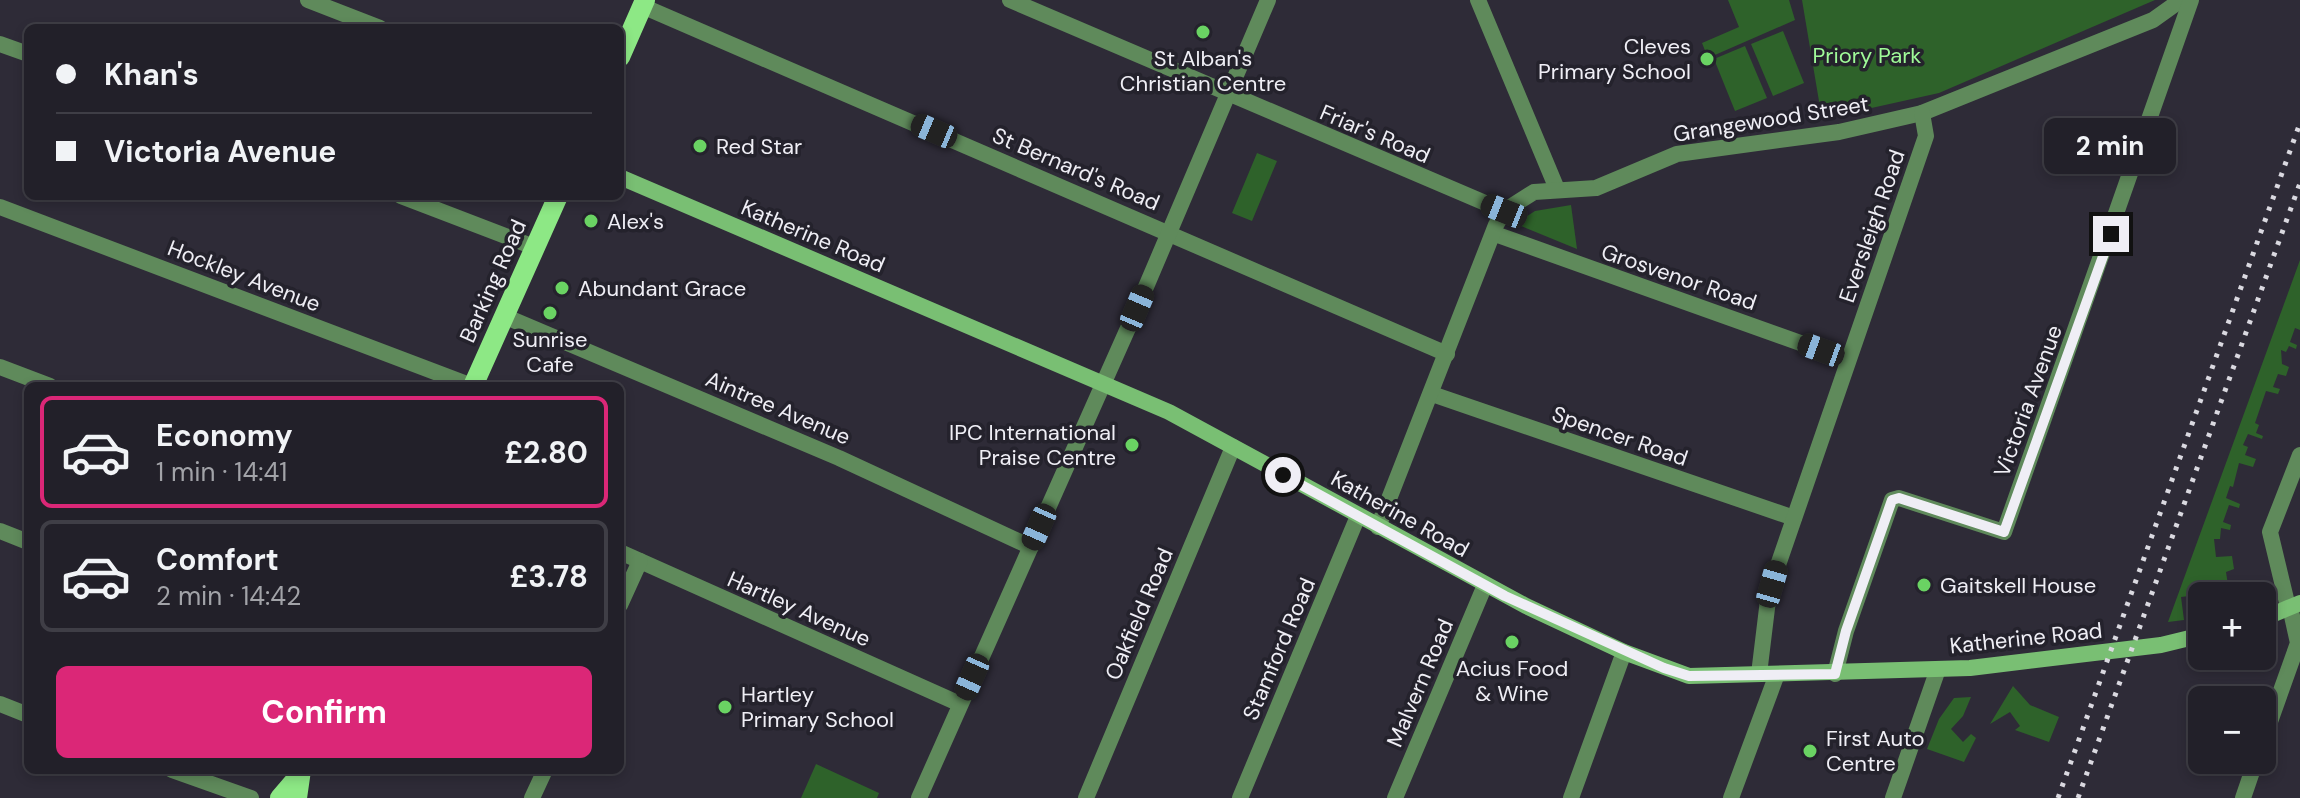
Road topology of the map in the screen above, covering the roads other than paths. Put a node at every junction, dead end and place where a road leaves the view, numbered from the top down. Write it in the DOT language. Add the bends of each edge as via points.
graph roads {
  1 [pos="308,0"];
  2 [pos="1010,0"];
  3 [pos="1268,0"];
  4 [pos="1478,0"];
  5 [pos="2181,0"];
  6 [pos="2191,0"];
  7 [pos="644,3"];
  8 [pos="370,24"];
  9 [pos="0,44"];
  10 [pos="624,48"];
  11 [pos="24,53"];
  12 [pos="1227,95"];
  13 [pos="1922,113"];
  14 [pos="624,179"];
  15 [pos="1557,189"];
  16 [pos="411,200"];
  17 [pos="556,200"];
  18 [pos="0,207"];
  19 [pos="1504,211"];
  20 [pos="1169,233"];
  21 [pos="1495,234"];
  22 [pos="534,247"];
  23 [pos="504,316"];
  24 [pos="1447,354"];
  25 [pos="1848,360"];
  26 [pos="0,367"];
  27 [pos="39,382"];
  28 [pos="461,382"];
  29 [pos="474,382"];
  30 [pos="1104,383"];
  31 [pos="1432,394"];
  32 [pos="1233,447"];
  33 [pos="2300,455"];
  34 [pos="1358,516"];
  35 [pos="1794,518"];
  36 [pos="1378,527"];
  37 [pos="0,531"];
  38 [pos="24,540"];
  39 [pos="1031,547"];
  40 [pos="624,554"];
  41 [pos="640,561"];
  42 [pos="1485,585"];
  43 [pos="624,596"];
  44 [pos="2293,606"];
  45 [pos="2188,638"];
  46 [pos="1624,652"];
  47 [pos="1938,669"];
  48 [pos="1759,674"];
  49 [pos="1777,674"];
  50 [pos="1835,674"];
  51 [pos="0,704"];
  52 [pos="960,704"];
  53 [pos="2276,705"];
  54 [pos="24,713"];
  55 [pos="183,774"];
  56 [pos="543,774"];
  57 [pos="2251,774"];
  58 [pos="299,782"];
  59 [pos="251,798"];
  60 [pos="280,798"];
  61 [pos="532,798"];
  62 [pos="919,798"];
  63 [pos="1086,798"];
  64 [pos="1240,798"];
  65 [pos="1395,798"];
  66 [pos="1571,798"];
  67 [pos="1731,798"];
  68 [pos="1893,798"];
  69 [pos="2243,798"];
  1 -- 8 [label="street"];
  2 -- 12 [label="street, Friar's Road"];
  3 -- 12 [label="street"];
  4 -- 15 [label="street"];
  5 -- 13 [label="street, Grangewood Street" via="2153,20"];
  6 -- 50 [label="street, Victoria Avenue" via="2004,532 1892,500"];
  7 -- 10 [label="main road"];
  7 -- 20 [label="street, St Bernard's Road"];
  9 -- 11 [label="street"];
  12 -- 19 [label="street, Friar's Road"];
  12 -- 20 [label="street"];
  13 -- 15 [label="street, Grangewood Street" via="1839,132 1677,154 1596,188"];
  13 -- 25 [label="street, Eversleigh Road" via="1926,136"];
  14 -- 30 [label="main road, Katherine Road"];
  15 -- 19 [label="street, Grangewood Street" via="1534,192"];
  16 -- 22 [label="street"];
  17 -- 22 [label="main road, Barking Road"];
  18 -- 28 [label="street, Hockley Avenue"];
  19 -- 21 [label="street"];
  20 -- 24 [label="street, St Bernard's Road"];
  20 -- 30 [label="street"];
  21 -- 24 [label="street"];
  21 -- 25 [label="street, Grosvenor Road"];
  22 -- 23 [label="main road, Barking Road"];
  23 -- 29 [label="main road, Barking Road"];
  23 -- 39 [label="street, Aintree Avenue" via="839,458"];
  24 -- 31 [label="street"];
  25 -- 35 [label="street, Eversleigh Road"];
  26 -- 27 [label="street"];
  30 -- 32 [label="main road, Katherine Road"];
  30 -- 39 [label="street"];
  31 -- 35 [label="street, Spencer Road"];
  31 -- 36 [label="street"];
  32 -- 34 [label="main road, Katherine Road"];
  32 -- 63 [label="street, Oakfield Road"];
  33 -- 44 [label="street" via="2270,532"];
  34 -- 36 [label="main road, Katherine Road"];
  34 -- 64 [label="street, Stamford Road"];
  35 -- 48 [label="street, Eversleigh Road" via="1768,600"];
  36 -- 42 [label="main road, Katherine Road"];
  37 -- 38 [label="street"];
  39 -- 52 [label="street"];
  40 -- 41 [label="street, Hartley Avenue"];
  41 -- 43 [label="street"];
  41 -- 52 [label="street, Hartley Avenue"];
  42 -- 46 [label="main road, Katherine Road"];
  42 -- 65 [label="street, Malvern Road"];
  44 -- 53 [label="street" via="2298,643"];
  45 -- 47 [label="main road, Katherine Road" via="2096,654"];
  46 -- 48 [label="main road, Katherine Road" via="1689,676"];
  46 -- 66 [label="street"];
  47 -- 50 [label="main road, Katherine Road"];
  47 -- 68 [label="street"];
  48 -- 49 [label="main road, Katherine Road"];
  49 -- 50 [label="main road, Katherine Road"];
  49 -- 67 [label="street"];
  51 -- 54 [label="street"];
  52 -- 62 [label="street"];
  55 -- 59 [label="street"];
  56 -- 61 [label="street"];
  57 -- 69 [label="street"];
  58 -- 60 [label="main road"];
}
